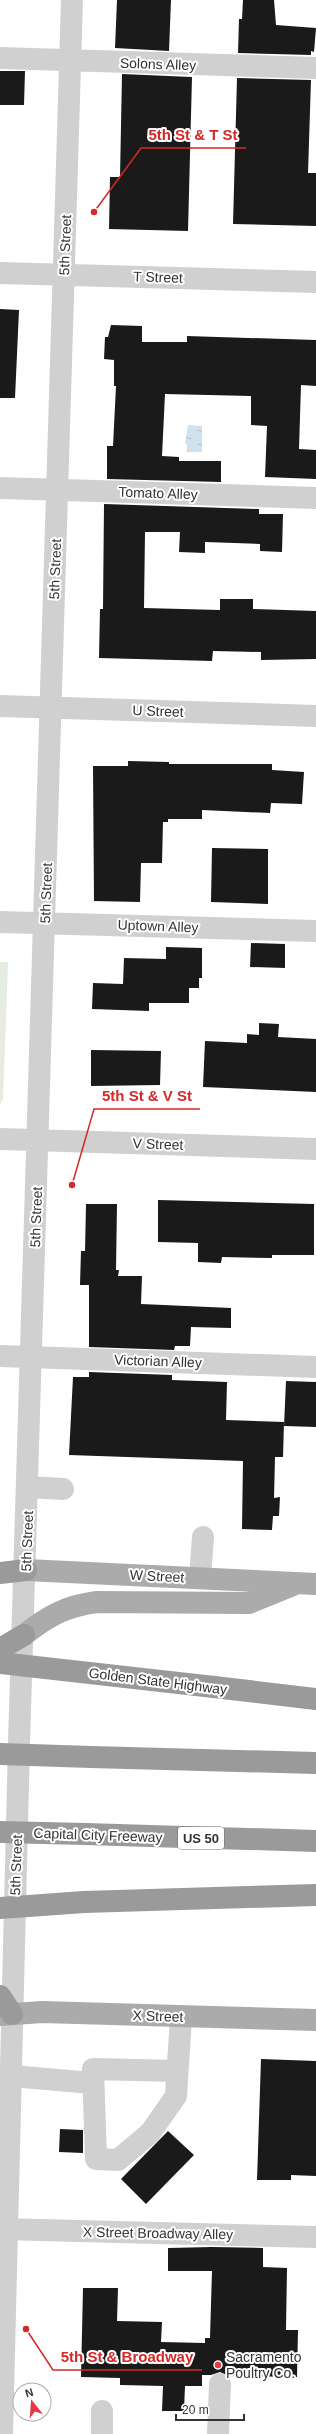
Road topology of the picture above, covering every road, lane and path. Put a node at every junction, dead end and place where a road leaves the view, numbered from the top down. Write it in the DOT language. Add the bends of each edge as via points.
graph roads {
  1 [pos="72,0"];
  2 [pos="0,58"];
  3 [pos="70,61"];
  4 [pos="316,68"];
  5 [pos="0,273"];
  6 [pos="64,274"];
  7 [pos="316,282"];
  8 [pos="0,488"];
  9 [pos="58,490"];
  10 [pos="316,498"];
  11 [pos="0,706"];
  12 [pos="51,708"];
  13 [pos="316,716"];
  14 [pos="0,922"];
  15 [pos="45,923"];
  16 [pos="316,931"];
  17 [pos="0,1139"];
  18 [pos="39,1141"];
  19 [pos="316,1149"];
  20 [pos="0,1356"];
  21 [pos="32,1357"];
  22 [pos="316,1367"];
  23 [pos="28,1487"];
  24 [pos="63,1489"];
  25 [pos="202,1537"];
  26 [pos="0,1563"];
  27 [pos="26,1570"];
  28 [pos="0,1573"];
  29 [pos="200,1578"];
  30 [pos="308,1583"];
  31 [pos="24,1635"];
  32 [pos="0,1649"];
  33 [pos="0,1663"];
  34 [pos="316,1699"];
  35 [pos="0,1754"];
  36 [pos="316,1763"];
  37 [pos="0,1832"];
  38 [pos="316,1841"];
  39 [pos="316,1895"];
  40 [pos="0,1908"];
  41 [pos="0,1996"];
  42 [pos="6,2015"];
  43 [pos="181,2017"];
  44 [pos="316,2020"];
  45 [pos="177,2070"];
  46 [pos="11,2076"];
  47 [pos="93,2083"];
  48 [pos="5,2108"];
  49 [pos="4,2180"];
  50 [pos="4,2229"];
  51 [pos="316,2237"];
  52 [pos="220,2384"];
  53 [pos="102,2411"];
  54 [pos="2,2434"];
  55 [pos="102,2434"];
  56 [pos="218,2434"];
  1 -- 3 [label="street, 5th Street"];
  2 -- 3 [label="street, Solons Alley"];
  3 -- 4 [label="street, Solons Alley"];
  3 -- 6 [label="street, 5th Street"];
  5 -- 6 [label="street, T Street"];
  6 -- 7 [label="street, T Street"];
  6 -- 9 [label="street, 5th Street"];
  8 -- 9 [label="street, Tomato Alley"];
  9 -- 10 [label="street, Tomato Alley"];
  9 -- 12 [label="street, 5th Street"];
  11 -- 12 [label="street, U Street"];
  12 -- 13 [label="street, U Street"];
  12 -- 15 [label="street, 5th Street"];
  14 -- 15 [label="street, Uptown Alley"];
  15 -- 16 [label="street, Uptown Alley"];
  15 -- 18 [label="street, 5th Street"];
  17 -- 18 [label="street, V Street"];
  18 -- 19 [label="street, V Street"];
  18 -- 21 [label="street, 5th Street"];
  20 -- 21 [label="street, Victorian Alley"];
  21 -- 22 [label="street, Victorian Alley"];
  21 -- 23 [label="street, 5th Street"];
  23 -- 24 [label="street"];
  23 -- 27 [label="street, 5th Street"];
  25 -- 29 [label="street"];
  26 -- 27 [label="street, W Street"];
  27 -- 28 [label="highway"];
  27 -- 29 [label="main road, W Street"];
  27 -- 31 [label="street, 5th Street"];
  29 -- 30 [label="main road, W Street"];
  30 -- 31 [label="main road" via="249,1603 97,1602 76,1605 56,1613"];
  31 -- 32 [label="highway"];
  31 -- 42 [label="street, 5th Street"];
  33 -- 34 [label="highway, Golden State Highway, bridge"];
  35 -- 36 [label="highway, bridge"];
  37 -- 38 [label="highway, Capital City Freeway / US 50, bridge"];
  39 -- 40 [label="highway, bridge" via="84,1902"];
  41 -- 42 [label="highway"];
  42 -- 43 [label="main road, X Street" via="42,2012"];
  42 -- 46 [label="street, 5th Street"];
  43 -- 44 [label="main road, X Street"];
  43 -- 45 [label="street"];
  45 -- 47 [label="street" via="93,2069"];
  45 -- 47 [label="street" via="176,2096 150,2133 118,2160 96,2159"];
  46 -- 47 [label="street"];
  46 -- 48 [label="street, 5th Street"];
  48 -- 49 [label="street, 5th Street"];
  49 -- 50 [label="street, 5th Street"];
  50 -- 51 [label="street, X Street Broadway Alley"];
  50 -- 54 [label="street, 5th Street"];
  52 -- 56 [label="street"];
  53 -- 55 [label="street"];
}
